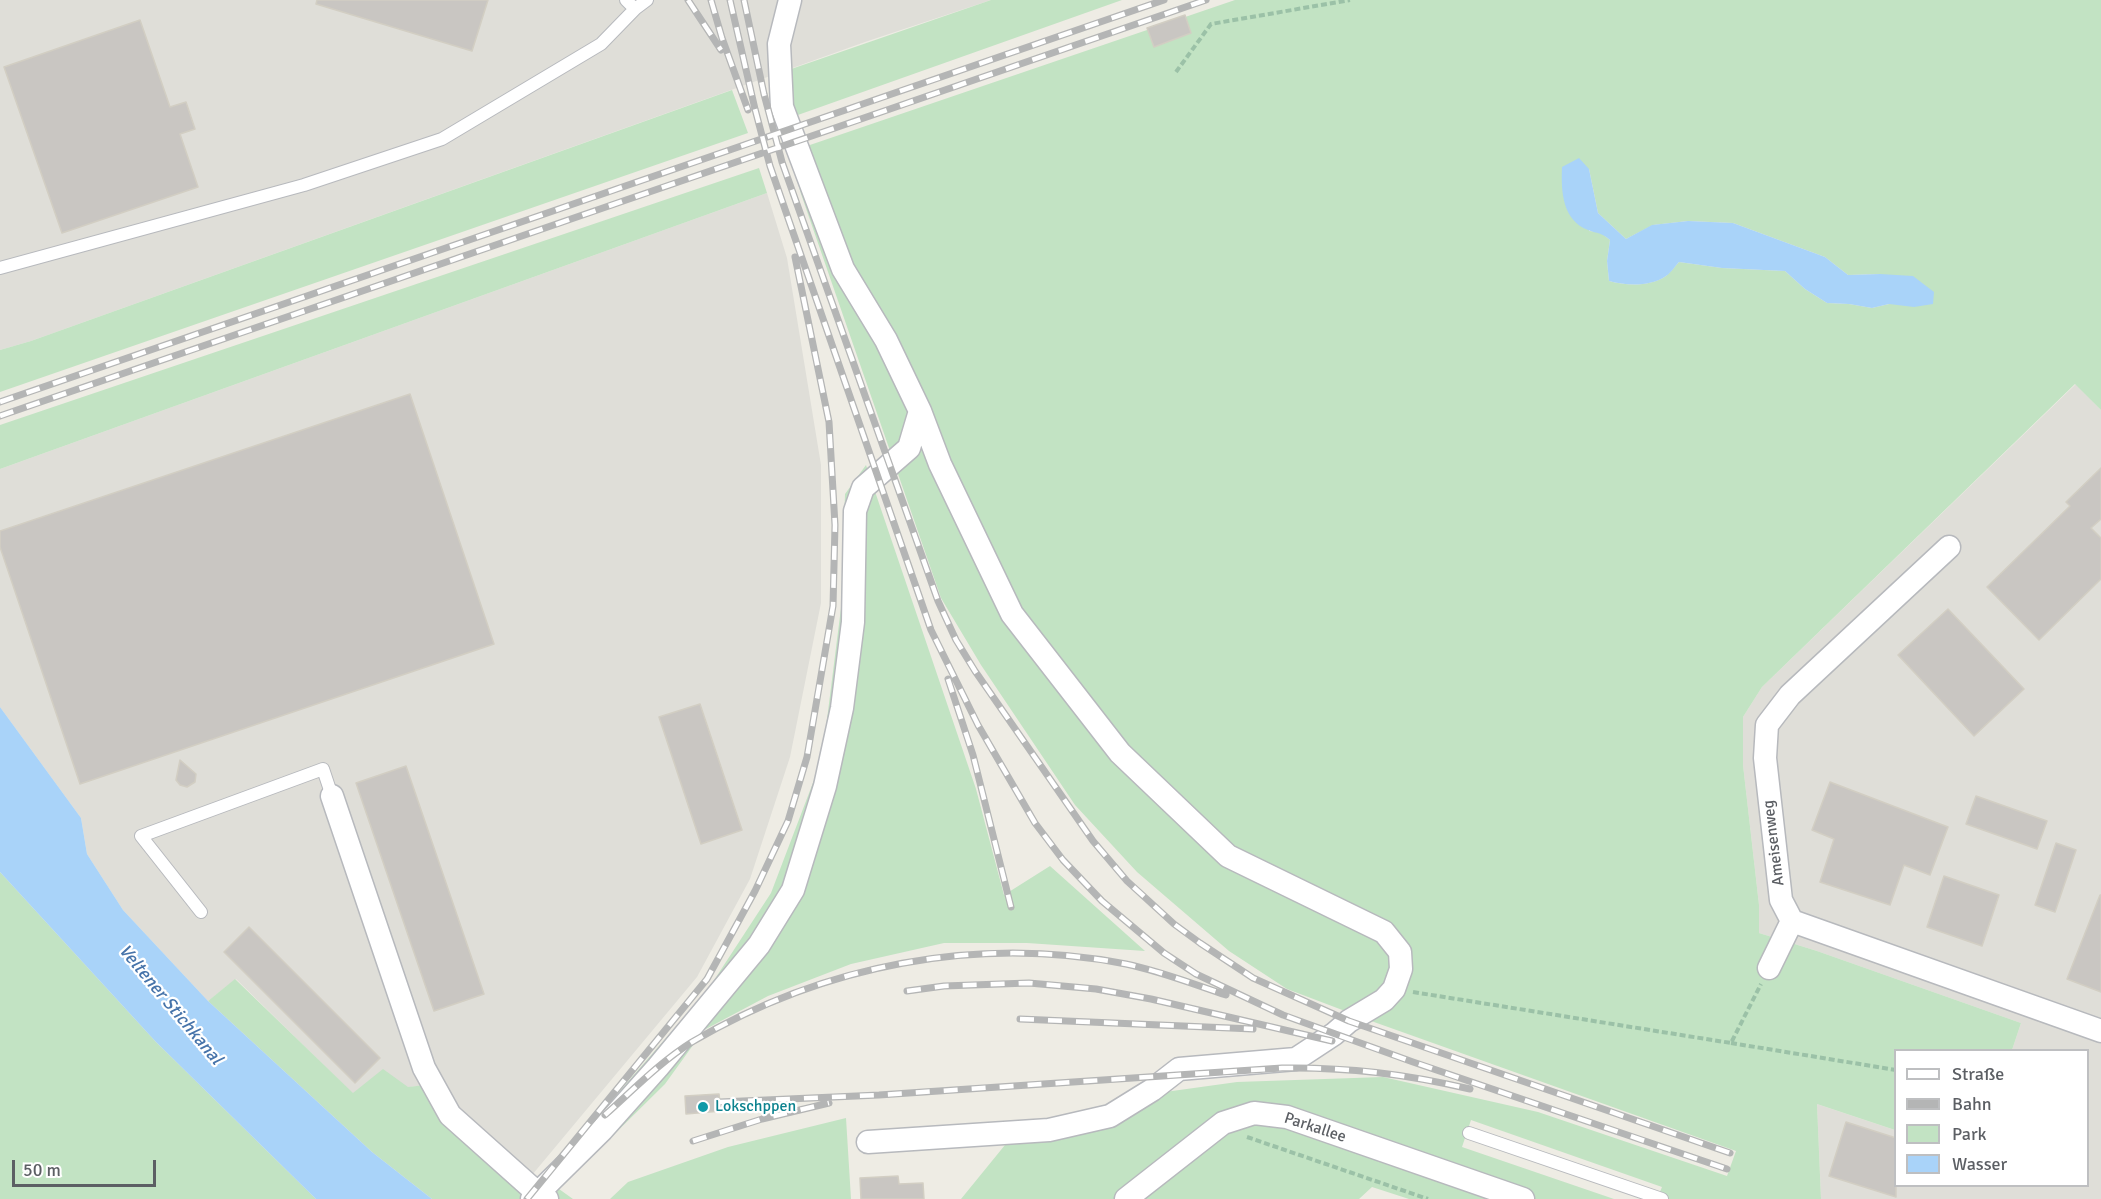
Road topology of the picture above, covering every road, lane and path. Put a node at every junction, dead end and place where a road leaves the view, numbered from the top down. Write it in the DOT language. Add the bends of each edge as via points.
graph roads {
  1 [pos="647,0"];
  2 [pos="790,0"];
  3 [pos="1350,0"];
  4 [pos="631,4"];
  5 [pos="1176,72"];
  6 [pos="0,268"];
  7 [pos="920,411"];
  8 [pos="1949,547"];
  9 [pos="332,796"];
  10 [pos="201,912"];
  11 [pos="1792,921"];
  12 [pos="1769,968"];
  13 [pos="1394,989"];
  14 [pos="2101,1031"];
  15 [pos="1731,1043"];
  16 [pos="1894,1070"];
  17 [pos="1469,1133"];
  18 [pos="1247,1137"];
  19 [pos="868,1142"];
  20 [pos="539,1197"];
  21 [pos="1126,1199"];
  22 [pos="1428,1199"];
  23 [pos="1523,1199"];
  24 [pos="1662,1199"];
  1 -- 4 [label="lane"];
  2 -- 7 [label="street" via="778,44 782,107 843,269 886,340"];
  3 -- 5 [label="path" via="1211,24"];
  4 -- 6 [label="lane" via="601,44 442,139 304,185"];
  7 -- 13 [label="street" via="940,464 1012,614 1120,753 1228,856 1384,932 1400,952 1401,969"];
  7 -- 20 [label="street" via="909,448 863,488 855,512 853,622 842,708 825,786 794,890 759,945 658,1067"];
  8 -- 11 [label="street, Ameisenweg" via="1790,695 1767,724 1765,759 1781,900"];
  9 -- 10 [label="lane" via="323,769 141,837"];
  9 -- 20 [label="street" via="424,1068 450,1115"];
  11 -- 12 [label="street"];
  11 -- 14 [label="street"];
  12 -- 15 [label="path"];
  13 -- 15 [label="path"];
  13 -- 19 [label="street" via="1384,1000 1296,1059 1179,1069 1110,1116 1049,1130"];
  15 -- 16 [label="path"];
  17 -- 24 [label="lane"];
  18 -- 22 [label="path"];
  21 -- 23 [label="street, Parkallee" via="1223,1123 1254,1113 1287,1117"];
}
